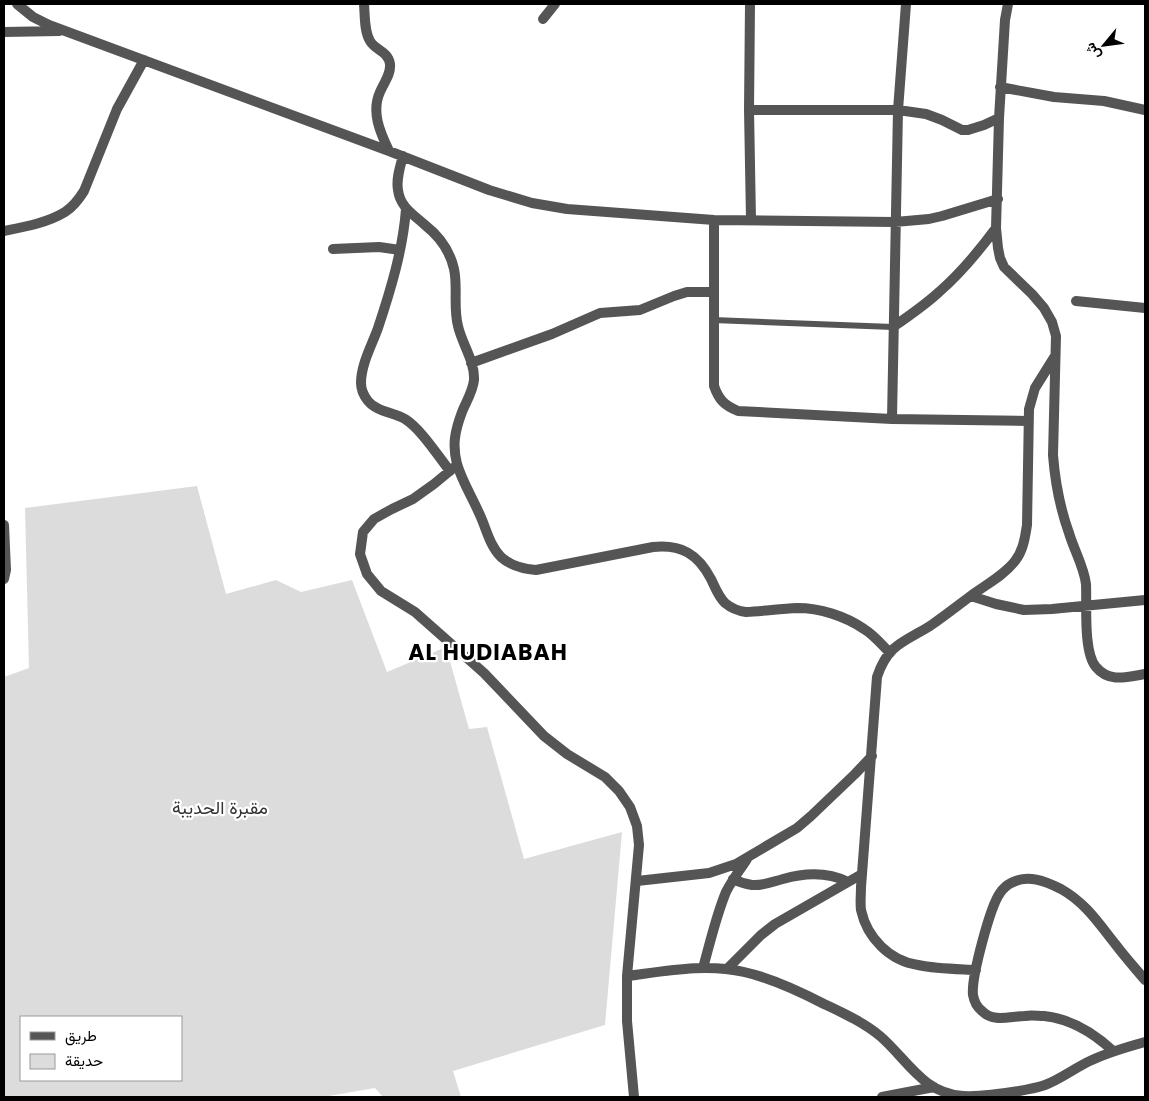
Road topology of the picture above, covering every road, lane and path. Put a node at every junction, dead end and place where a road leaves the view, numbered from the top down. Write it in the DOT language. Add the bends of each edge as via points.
graph roads {
  1 [pos="17,4"];
  2 [pos="364,4"];
  3 [pos="555,4"];
  4 [pos="750,4"];
  5 [pos="906,4"];
  6 [pos="1008,4"];
  7 [pos="543,19"];
  8 [pos="65,31"];
  9 [pos="4,32"];
  10 [pos="144,60"];
  11 [pos="1000,86"];
  12 [pos="749,110"];
  13 [pos="898,110"];
  14 [pos="1145,110"];
  15 [pos="999,118"];
  16 [pos="388,151"];
  17 [pos="403,156"];
  18 [pos="998,199"];
  19 [pos="406,209"];
  20 [pos="714,220"];
  21 [pos="751,220"];
  22 [pos="895,222"];
  23 [pos="996,228"];
  24 [pos="4,232"];
  25 [pos="332,249"];
  26 [pos="400,250"];
  27 [pos="714,292"];
  28 [pos="1076,300"];
  29 [pos="1145,308"];
  30 [pos="713,320"];
  31 [pos="893,327"];
  32 [pos="1055,356"];
  33 [pos="472,363"];
  34 [pos="892,419"];
  35 [pos="1028,421"];
  36 [pos="454,468"];
  37 [pos="4,525"];
  38 [pos="4,579"];
  39 [pos="971,596"];
  40 [pos="1145,600"];
  41 [pos="1086,605"];
  42 [pos="890,653"];
  43 [pos="1145,674"];
  44 [pos="872,756"];
  45 [pos="749,856"];
  46 [pos="862,874"];
  47 [pos="733,879"];
  48 [pos="637,881"];
  49 [pos="848,882"];
  50 [pos="703,968"];
  51 [pos="727,969"];
  52 [pos="976,970"];
  53 [pos="628,976"];
  54 [pos="1145,980"];
  55 [pos="1145,1042"];
  56 [pos="1113,1051"];
  57 [pos="934,1087"];
  58 [pos="634,1097"];
  59 [pos="882,1097"];
  60 [pos="962,1097"];
  1 -- 8 [label="street" via="34,17"];
  2 -- 16 [label="street" via="370,40 389,60 390,71 376,106 377,120"];
  3 -- 7 [label="street"];
  4 -- 12 [label="street"];
  5 -- 13 [label="street"];
  6 -- 11 [label="street"];
  8 -- 9 [label="street"];
  8 -- 10 [label="street"];
  10 -- 16 [label="street"];
  10 -- 24 [label="street" via="117,109 84,191 75,203 51,218"];
  11 -- 14 [label="street"];
  11 -- 15 [label="street"];
  12 -- 13 [label="street"];
  12 -- 21 [label="street"];
  13 -- 15 [label="street" via="926,114 962,130"];
  13 -- 22 [label="street"];
  15 -- 18 [label="street"];
  16 -- 17 [label="street"];
  17 -- 19 [label="street" via="397,183"];
  17 -- 20 [label="street" via="489,190 532,203 567,209"];
  18 -- 22 [label="street" via="929,219"];
  18 -- 23 [label="street"];
  19 -- 26 [label="street"];
  19 -- 33 [label="street" via="436,234 449,256 454,268 458,326"];
  20 -- 21 [label="street"];
  20 -- 27 [label="street"];
  21 -- 22 [label="street"];
  22 -- 31 [label="street"];
  23 -- 31 [label="street" via="960,273"];
  23 -- 32 [label="street" via="1004,267 1032,294 1052,322 1056,336"];
  25 -- 26 [label="street" via="380,247"];
  26 -- 36 [label="street" via="361,384 366,399 372,405 406,420"];
  27 -- 30 [label="street"];
  27 -- 33 [label="street" via="687,292 640,310 600,313"];
  28 -- 29 [label="street"];
  30 -- 31 [label="lane"];
  30 -- 34 [label="street" via="714,386 722,402 730,407 738,411"];
  31 -- 34 [label="street"];
  32 -- 35 [label="street" via="1035,388"];
  32 -- 41 [label="street" via="1054,470 1065,520 1086,583"];
  33 -- 36 [label="street" via="474,381 457,428"];
  34 -- 35 [label="street"];
  35 -- 39 [label="street" via="1027,525 1022,550 1007,570"];
  36 -- 42 [label="street" via="493,546 511,564 536,570 653,547 676,547 696,558 720,597 732,608 746,612 798,608 826,612 863,628"];
  36 -- 48 [label="street" via="413,499 374,519 363,532 360,554 367,574 381,591 415,612 484,672 544,736 605,777 619,791 630,807 640,845"];
  37 -- 38 [label="street"];
  39 -- 41 [label="street" via="1024,610"];
  39 -- 42 [label="street" via="950,613 901,642"];
  40 -- 41 [label="street"];
  41 -- 43 [label="street" via="1088,647 1094,665 1100,672 1117,678"];
  42 -- 44 [label="street" via="878,677"];
  44 -- 45 [label="street" via="797,828"];
  44 -- 46 [label="street"];
  45 -- 47 [label="street"];
  45 -- 48 [label="street" via="709,873"];
  46 -- 49 [label="street"];
  46 -- 52 [label="street" via="860,905 865,922 885,951 917,965"];
  47 -- 49 [label="street" via="764,885 789,877 823,875"];
  47 -- 50 [label="street"];
  48 -- 53 [label="street"];
  49 -- 51 [label="street" via="775,924"];
  50 -- 51 [label="street"];
  50 -- 53 [label="street"];
  51 -- 57 [label="street" via="764,978 859,1021 881,1036 911,1069"];
  52 -- 54 [label="street" via="1000,892 1021,879 1034,878 1078,900"];
  52 -- 56 [label="street" via="973,997 982,1012 990,1017 1045,1016 1064,1020 1099,1038"];
  53 -- 58 [label="street" via="627,1021"];
  55 -- 56 [label="street"];
  56 -- 60 [label="street" via="1045,1085 994,1096"];
  57 -- 59 [label="street"];
  57 -- 60 [label="street"];
}
